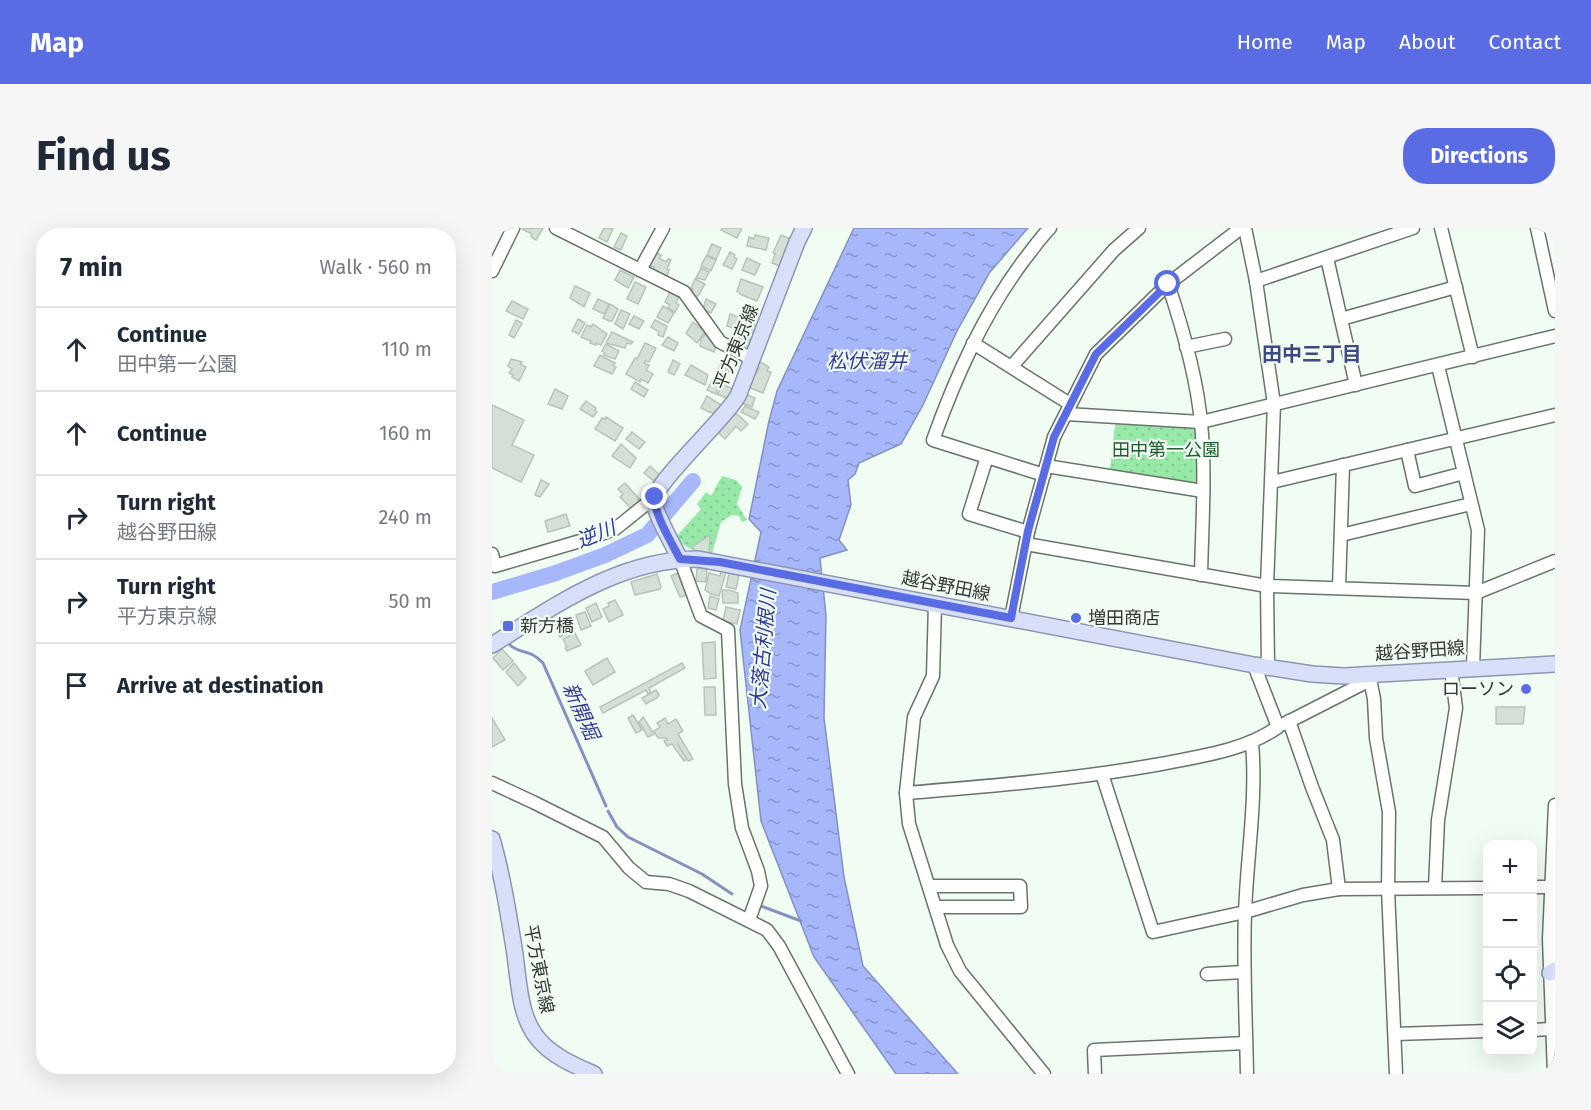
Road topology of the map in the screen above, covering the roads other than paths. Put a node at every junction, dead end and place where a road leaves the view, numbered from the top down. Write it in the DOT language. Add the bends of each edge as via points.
graph roads {
  1 [pos="513,228"];
  2 [pos="556,228"];
  3 [pos="663,228"];
  4 [pos="804,228"];
  5 [pos="1050,228"];
  6 [pos="1139,228"];
  7 [pos="1243,228"];
  8 [pos="1413,228"];
  9 [pos="1441,228"];
  10 [pos="1537,228"];
  11 [pos="1377,234"];
  12 [pos="1541,248"];
  13 [pos="1555,248"];
  14 [pos="1327,258"];
  15 [pos="640,270"];
  16 [pos="492,271"];
  17 [pos="1256,281"];
  18 [pos="1168,284"];
  19 [pos="1456,287"];
  20 [pos="1555,311"];
  21 [pos="1341,319"];
  22 [pos="1555,336"];
  23 [pos="1225,339"];
  24 [pos="973,343"];
  25 [pos="1186,347"];
  26 [pos="1473,357"];
  27 [pos="752,359"];
  28 [pos="1012,366"];
  29 [pos="1438,366"];
  30 [pos="1356,385"];
  31 [pos="1274,404"];
  32 [pos="1068,409"];
  33 [pos="1555,415"];
  34 [pos="1201,422"];
  35 [pos="1455,439"];
  36 [pos="1407,450"];
  37 [pos="987,457"];
  38 [pos="1343,465"];
  39 [pos="1045,470"];
  40 [pos="1464,473"];
  41 [pos="1272,482"];
  42 [pos="1203,491"];
  43 [pos="655,497"];
  44 [pos="1471,504"];
  45 [pos="1341,535"];
  46 [pos="1027,538"];
  47 [pos="492,554"];
  48 [pos="680,559"];
  49 [pos="1555,561"];
  50 [pos="1201,575"];
  51 [pos="1267,586"];
  52 [pos="1339,588"];
  53 [pos="1476,593"];
  54 [pos="935,604"];
  55 [pos="1011,618"];
  56 [pos="492,645"];
  57 [pos="1555,664"];
  58 [pos="1261,666"];
  59 [pos="1473,667"];
  60 [pos="1451,669"];
  61 [pos="1370,677"];
  62 [pos="1289,721"];
  63 [pos="1278,727"];
  64 [pos="1252,743"];
  65 [pos="1102,774"];
  66 [pos="492,783"];
  67 [pos="906,793"];
  68 [pos="1555,805"];
  69 [pos="492,839"];
  70 [pos="929,886"];
  71 [pos="1552,887"];
  72 [pos="1435,888"];
  73 [pos="1483,888"];
  74 [pos="1339,889"];
  75 [pos="1388,889"];
  76 [pos="936,907"];
  77 [pos="1245,912"];
  78 [pos="749,920"];
  79 [pos="1244,972"];
  80 [pos="1553,973"];
  81 [pos="1207,974"];
  82 [pos="1551,1029"];
  83 [pos="1537,1030"];
  84 [pos="1483,1031"];
  85 [pos="1395,1034"];
  86 [pos="1246,1043"];
  87 [pos="594,1074"];
  88 [pos="848,1074"];
  89 [pos="1044,1074"];
  90 [pos="1095,1074"];
  91 [pos="1247,1074"];
  92 [pos="1396,1074"];
  93 [pos="1554,1074"];
  1 -- 16 [label="street"];
  2 -- 15 [label="street"];
  3 -- 15 [label="street"];
  4 -- 27 [label="main road, 平方東京線"];
  5 -- 24 [label="street" via="1012,277"];
  6 -- 28 [label="street" via="1114,250"];
  7 -- 17 [label="street"];
  7 -- 18 [label="street"];
  8 -- 11 [label="street"];
  9 -- 19 [label="street"];
  10 -- 12 [label="street"];
  11 -- 14 [label="street"];
  12 -- 13 [label="street"];
  12 -- 20 [label="street"];
  14 -- 17 [label="street"];
  14 -- 21 [label="street"];
  15 -- 27 [label="street" via="684,292 720,342"];
  17 -- 31 [label="street"];
  18 -- 25 [label="street"];
  18 -- 32 [label="street" via="1096,354"];
  19 -- 21 [label="street"];
  19 -- 26 [label="street"];
  21 -- 30 [label="street"];
  22 -- 26 [label="street"];
  23 -- 25 [label="street"];
  24 -- 28 [label="street"];
  24 -- 37 [label="street" via="933,440"];
  25 -- 34 [label="street"];
  26 -- 29 [label="street"];
  27 -- 43 [label="main road, 平方東京線" via="735,402"];
  28 -- 32 [label="street"];
  29 -- 30 [label="street"];
  29 -- 35 [label="street"];
  30 -- 31 [label="street"];
  31 -- 34 [label="street"];
  31 -- 41 [label="street"];
  32 -- 34 [label="street"];
  32 -- 39 [label="street" via="1054,437"];
  33 -- 35 [label="street"];
  34 -- 42 [label="street"];
  35 -- 36 [label="street"];
  35 -- 40 [label="street"];
  36 -- 38 [label="street"];
  36 -- 40 [label="street" via="1415,486"];
  37 -- 39 [label="street"];
  37 -- 46 [label="street" via="969,514"];
  38 -- 41 [label="street"];
  38 -- 45 [label="street"];
  39 -- 42 [label="street"];
  39 -- 46 [label="street"];
  40 -- 44 [label="street"];
  41 -- 51 [label="street"];
  42 -- 50 [label="street"];
  43 -- 47 [label="street" via="615,529 587,539 495,566"];
  43 -- 48 [label="main road" via="658,513"];
  44 -- 45 [label="street"];
  44 -- 53 [label="street" via="1478,530"];
  45 -- 52 [label="street"];
  46 -- 50 [label="street"];
  46 -- 55 [label="street"];
  48 -- 54 [label="main road, 越谷野田線" via="752,568"];
  48 -- 56 [label="main road, 越谷野田線" via="659,561 606,579"];
  48 -- 78 [label="street" via="701,616 728,630 735,784 742,828 761,886"];
  49 -- 53 [label="street"];
  50 -- 51 [label="street"];
  51 -- 52 [label="street"];
  51 -- 58 [label="street"];
  52 -- 53 [label="street"];
  53 -- 59 [label="street"];
  54 -- 55 [label="main road, 越谷野田線"];
  54 -- 67 [label="street" via="933,676 914,717"];
  55 -- 58 [label="main road, 越谷野田線"];
  57 -- 59 [label="main road, 越谷野田線"];
  58 -- 61 [label="main road, 越谷野田線"];
  58 -- 63 [label="street"];
  59 -- 60 [label="main road, 越谷野田線"];
  60 -- 61 [label="main road, 越谷野田線"];
  60 -- 72 [label="street" via="1456,708 1438,820"];
  61 -- 62 [label="street"];
  61 -- 75 [label="street" via="1389,812"];
  62 -- 63 [label="street"];
  62 -- 74 [label="street" via="1333,840"];
  63 -- 64 [label="street"];
  64 -- 65 [label="street"];
  64 -- 77 [label="street" via="1254,768"];
  65 -- 67 [label="street"];
  65 -- 77 [label="street" via="1153,932"];
  66 -- 78 [label="street" via="603,837 646,882 677,885"];
  67 -- 70 [label="street" via="909,824"];
  68 -- 71 [label="street"];
  69 -- 87 [label="main road, 平方東京線" via="529,1023 538,1039 557,1056"];
  70 -- 76 [label="street"];
  70 -- 76 [label="street" via="1020,886 1021,907"];
  71 -- 80 [label="street"];
  72 -- 73 [label="street"];
  72 -- 75 [label="street"];
  74 -- 75 [label="street"];
  74 -- 77 [label="street"];
  75 -- 85 [label="street"];
  76 -- 89 [label="street" via="946,945 960,971"];
  77 -- 79 [label="street"];
  78 -- 88 [label="street" via="767,930 779,946"];
  79 -- 81 [label="street"];
  79 -- 86 [label="street"];
  80 -- 82 [label="street"];
  82 -- 83 [label="street"];
  82 -- 93 [label="street"];
  84 -- 85 [label="street"];
  85 -- 92 [label="street"];
  86 -- 90 [label="street" via="1094,1050"];
  86 -- 91 [label="street"];
}
